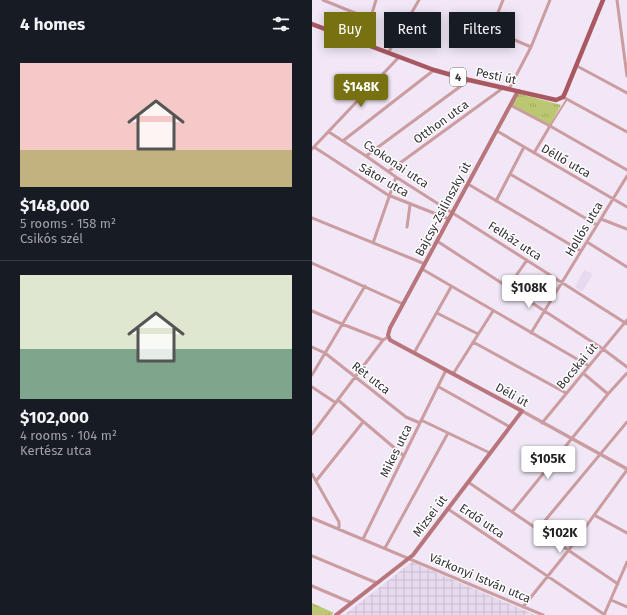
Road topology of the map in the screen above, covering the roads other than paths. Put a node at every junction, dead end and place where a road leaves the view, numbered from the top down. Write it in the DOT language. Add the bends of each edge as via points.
graph roads {
  1 [pos="323,0"];
  2 [pos="376,0"];
  3 [pos="419,0"];
  4 [pos="503,0"];
  5 [pos="550,0"];
  6 [pos="603,0"];
  7 [pos="616,0"];
  8 [pos="353,12"];
  9 [pos="372,12"];
  10 [pos="312,24"];
  11 [pos="324,28"];
  12 [pos="531,47"];
  13 [pos="376,48"];
  14 [pos="388,53"];
  15 [pos="399,57"];
  16 [pos="577,66"];
  17 [pos="434,70"];
  18 [pos="627,76"];
  19 [pos="470,80"];
  20 [pos="503,88"];
  21 [pos="509,89"];
  22 [pos="518,91"];
  23 [pos="627,93"];
  24 [pos="565,98"];
  25 [pos="510,105"];
  26 [pos="550,126"];
  27 [pos="496,131"];
  28 [pos="329,132"];
  29 [pos="627,132"];
  30 [pos="344,140"];
  31 [pos="524,147"];
  32 [pos="313,148"];
  33 [pos="534,153"];
  34 [pos="366,156"];
  35 [pos="627,170"];
  36 [pos="389,171"];
  37 [pos="510,174"];
  38 [pos="627,176"];
  39 [pos="396,177"];
  40 [pos="468,184"];
  41 [pos="388,196"];
  42 [pos="612,199"];
  43 [pos="496,200"];
  44 [pos="410,205"];
  45 [pos="627,207"];
  46 [pos="453,212"];
  47 [pos="312,218"];
  48 [pos="449,219"];
  49 [pos="601,219"];
  50 [pos="597,225"];
  51 [pos="407,227"];
  52 [pos="627,229"];
  53 [pos="437,241"];
  54 [pos="587,242"];
  55 [pos="373,243"];
  56 [pos="581,251"];
  57 [pos="527,260"];
  58 [pos="312,263"];
  59 [pos="425,264"];
  60 [pos="627,267"];
  61 [pos="422,269"];
  62 [pos="562,282"];
  63 [pos="365,286"];
  64 [pos="451,286"];
  65 [pos="508,287"];
  66 [pos="403,304"];
  67 [pos="545,310"];
  68 [pos="312,311"];
  69 [pos="493,311"];
  70 [pos="436,313"];
  71 [pos="626,322"];
  72 [pos="342,324"];
  73 [pos="532,332"];
  74 [pos="478,334"];
  75 [pos="388,338"];
  76 [pos="383,340"];
  77 [pos="473,342"];
  78 [pos="312,347"];
  79 [pos="603,349"];
  80 [pos="325,353"];
  81 [pos="414,353"];
  82 [pos="588,366"];
  83 [pos="627,367"];
  84 [pos="446,370"];
  85 [pos="583,373"];
  86 [pos="627,373"];
  87 [pos="453,374"];
  88 [pos="312,375"];
  89 [pos="356,377"];
  90 [pos="312,387"];
  91 [pos="438,387"];
  92 [pos="566,393"];
  93 [pos="608,394"];
  94 [pos="337,402"];
  95 [pos="522,411"];
  96 [pos="420,421"];
  97 [pos="363,422"];
  98 [pos="627,422"];
  99 [pos="542,423"];
  100 [pos="510,427"];
  101 [pos="448,433"];
  102 [pos="312,434"];
  103 [pos="572,439"];
  104 [pos="490,453"];
  105 [pos="600,454"];
  106 [pos="404,456"];
  107 [pos="627,470"];
  108 [pos="312,474"];
  109 [pos="316,481"];
  110 [pos="468,482"];
  111 [pos="448,509"];
  112 [pos="512,512"];
  113 [pos="594,515"];
  114 [pos="312,518"];
  115 [pos="339,529"];
  116 [pos="538,529"];
  117 [pos="627,533"];
  118 [pos="363,539"];
  119 [pos="385,548"];
  120 [pos="568,550"];
  121 [pos="312,556"];
  122 [pos="410,558"];
  123 [pos="627,562"];
  124 [pos="547,577"];
  125 [pos="377,583"];
  126 [pos="618,584"];
  127 [pos="312,586"];
  128 [pos="611,600"];
  129 [pos="352,603"];
  130 [pos="523,607"];
  131 [pos="627,607"];
  132 [pos="336,615"];
  133 [pos="543,615"];
  134 [pos="605,615"];
  1 -- 8 [label="street"];
  2 -- 9 [label="street"];
  3 -- 14 [label="street"];
  4 -- 12 [label="street" via="491,30"];
  5 -- 12 [label="street"];
  6 -- 16 [label="main road"];
  7 -- 18 [label="street"];
  10 -- 11 [label="main road, Pesti út / 4"];
  12 -- 21 [label="street"];
  13 -- 14 [label="main road, Pesti út / 4"];
  14 -- 15 [label="main road, Pesti út / 4"];
  15 -- 17 [label="main road, Pesti út / 4"];
  15 -- 28 [label="street"];
  16 -- 23 [label="street"];
  16 -- 24 [label="main road"];
  17 -- 19 [label="main road, Pesti út / 4"];
  17 -- 30 [label="street"];
  19 -- 20 [label="main road, Pesti út / 4"];
  19 -- 34 [label="street"];
  20 -- 21 [label="main road, Pesti út / 4"];
  20 -- 36 [label="street, Otthon utca"];
  21 -- 22 [label="main road, Pesti út / 4"];
  22 -- 24 [label="main road, Pesti út / 4" via="549,99"];
  22 -- 25 [label="main road, Bajcsy-Zsilinszky út"];
  24 -- 26 [label="street"];
  24 -- 29 [label="street"];
  25 -- 26 [label="street"];
  25 -- 27 [label="main road, Bajcsy-Zsilinszky út"];
  26 -- 33 [label="street"];
  26 -- 35 [label="street"];
  27 -- 31 [label="street, Déllő utca"];
  27 -- 40 [label="main road, Bajcsy-Zsilinszky út"];
  28 -- 30 [label="street, Csokonai utca"];
  28 -- 32 [label="street"];
  30 -- 34 [label="street, Csokonai utca"];
  31 -- 33 [label="street, Déllő utca"];
  31 -- 37 [label="street"];
  32 -- 41 [label="street, Sátor utca"];
  33 -- 42 [label="street, Déllő utca"];
  34 -- 36 [label="street, Csokonai utca"];
  36 -- 39 [label="street, Csokonai utca"];
  37 -- 43 [label="street"];
  37 -- 50 [label="street"];
  38 -- 42 [label="street, Hollós utca"];
  39 -- 41 [label="street"];
  39 -- 46 [label="street, Csokonai utca"];
  40 -- 43 [label="street"];
  40 -- 46 [label="main road, Bajcsy-Zsilinszky út"];
  41 -- 44 [label="street, Sátor utca"];
  41 -- 55 [label="street"];
  42 -- 45 [label="street, Déllő utca"];
  42 -- 49 [label="street, Hollós utca"];
  43 -- 56 [label="street"];
  44 -- 48 [label="street, Sátor utca"];
  44 -- 51 [label="street"];
  46 -- 48 [label="main road, Bajcsy-Zsilinszky út"];
  46 -- 57 [label="street, Felház utca"];
  47 -- 55 [label="street"];
  48 -- 53 [label="main road, Bajcsy-Zsilinszky út"];
  49 -- 50 [label="street, Hollós utca"];
  49 -- 52 [label="street"];
  50 -- 54 [label="street, Hollós utca"];
  53 -- 59 [label="main road, Bajcsy-Zsilinszky út"];
  53 -- 65 [label="street"];
  54 -- 56 [label="street, Hollós utca"];
  54 -- 60 [label="street"];
  55 -- 59 [label="street"];
  56 -- 62 [label="street, Hollós utca"];
  57 -- 62 [label="street, Felház utca"];
  57 -- 65 [label="street"];
  58 -- 63 [label="street"];
  59 -- 61 [label="main road, Bajcsy-Zsilinszky út"];
  61 -- 64 [label="street"];
  61 -- 66 [label="main road, Bajcsy-Zsilinszky út"];
  62 -- 67 [label="street, Hollós utca"];
  62 -- 71 [label="street, Felház utca"];
  63 -- 66 [label="street"];
  63 -- 72 [label="street"];
  64 -- 69 [label="street"];
  64 -- 70 [label="street"];
  65 -- 67 [label="street"];
  66 -- 75 [label="main road, Bajcsy-Zsilinszky út" via="390,328"];
  67 -- 73 [label="street, Hollós utca"];
  67 -- 79 [label="street"];
  68 -- 72 [label="street"];
  69 -- 73 [label="street"];
  69 -- 74 [label="street"];
  70 -- 74 [label="street"];
  70 -- 81 [label="street"];
  71 -- 79 [label="street, Bocskai út"];
  72 -- 76 [label="street"];
  72 -- 80 [label="street"];
  73 -- 82 [label="street"];
  74 -- 77 [label="street"];
  75 -- 76 [label="street"];
  75 -- 81 [label="main road, Déli út"];
  76 -- 89 [label="street"];
  77 -- 87 [label="street"];
  77 -- 92 [label="street"];
  78 -- 80 [label="street, Rét utca"];
  79 -- 82 [label="street, Bocskai út"];
  79 -- 83 [label="street"];
  80 -- 88 [label="street"];
  80 -- 89 [label="street, Rét utca"];
  81 -- 84 [label="main road, Déli út"];
  82 -- 85 [label="street, Bocskai út"];
  84 -- 87 [label="main road, Déli út"];
  84 -- 91 [label="street, Mikes utca"];
  85 -- 92 [label="street, Bocskai út"];
  85 -- 93 [label="street"];
  86 -- 93 [label="street"];
  87 -- 95 [label="main road, Déli út"];
  89 -- 94 [label="street"];
  89 -- 96 [label="street, Rét utca" via="406,417"];
  90 -- 94 [label="street"];
  91 -- 96 [label="street, Mikes utca"];
  91 -- 100 [label="street"];
  92 -- 99 [label="street, Bocskai út"];
  93 -- 103 [label="street"];
  94 -- 97 [label="street"];
  94 -- 102 [label="street"];
  95 -- 99 [label="street, Déli út"];
  95 -- 100 [label="main road, Mizsei út"];
  96 -- 101 [label="street, Rét utca"];
  96 -- 106 [label="street, Mikes utca"];
  97 -- 106 [label="street"];
  97 -- 109 [label="street"];
  98 -- 105 [label="street"];
  99 -- 103 [label="street, Déli út"];
  100 -- 104 [label="main road, Mizsei út"];
  101 -- 104 [label="street, Rét utca"];
  101 -- 119 [label="street"];
  103 -- 105 [label="street, Déli út"];
  103 -- 112 [label="street"];
  104 -- 110 [label="main road, Mizsei út"];
  105 -- 107 [label="street, Déli út"];
  105 -- 116 [label="street"];
  106 -- 118 [label="street, Mikes utca"];
  107 -- 113 [label="street"];
  108 -- 109 [label="street"];
  109 -- 115 [label="street" via="339,522"];
  110 -- 111 [label="main road, Mizsei út"];
  110 -- 112 [label="street"];
  111 -- 122 [label="main road, Mizsei út"];
  111 -- 124 [label="street, Erdő utca"];
  112 -- 116 [label="street"];
  113 -- 117 [label="street"];
  113 -- 120 [label="street"];
  114 -- 115 [label="street, Várkonyi István utca"];
  115 -- 118 [label="street, Várkonyi István utca"];
  116 -- 120 [label="street"];
  118 -- 119 [label="street, Várkonyi István utca"];
  119 -- 122 [label="street, Várkonyi István utca"];
  120 -- 124 [label="street"];
  120 -- 126 [label="street"];
  121 -- 125 [label="street"];
  122 -- 125 [label="main road, Mizsei út"];
  122 -- 130 [label="street, Várkonyi István utca"];
  123 -- 126 [label="street"];
  124 -- 130 [label="street"];
  124 -- 134 [label="street, Erdő utca"];
  125 -- 129 [label="main road, Mizsei út"];
  126 -- 128 [label="street"];
  127 -- 129 [label="street"];
  128 -- 131 [label="street"];
  128 -- 134 [label="street"];
  129 -- 132 [label="main road, Mizsei út"];
  130 -- 133 [label="street, Várkonyi István utca"];
}
